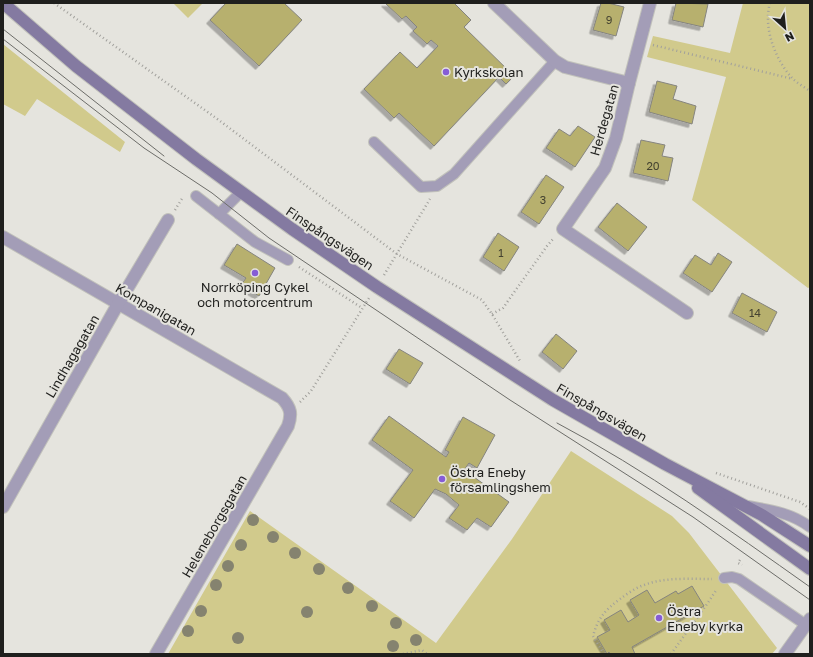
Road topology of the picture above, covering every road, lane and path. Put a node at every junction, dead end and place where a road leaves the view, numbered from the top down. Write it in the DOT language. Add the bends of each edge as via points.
graph roads {
  1 [pos="3,3"];
  2 [pos="54,3"];
  3 [pos="494,3"];
  4 [pos="650,3"];
  5 [pos="770,3"];
  6 [pos="640,42"];
  7 [pos="555,61"];
  8 [pos="793,79"];
  9 [pos="629,83"];
  10 [pos="810,91"];
  11 [pos="374,142"];
  12 [pos="437,186"];
  13 [pos="241,192"];
  14 [pos="196,196"];
  15 [pos="219,214"];
  16 [pos="168,220"];
  17 [pos="563,229"];
  18 [pos="3,237"];
  19 [pos="397,254"];
  20 [pos="288,260"];
  21 [pos="118,304"];
  22 [pos="687,313"];
  23 [pos="492,314"];
  24 [pos="521,362"];
  25 [pos="291,410"];
  26 [pos="664,464"];
  27 [pos="714,472"];
  28 [pos="742,505"];
  29 [pos="3,507"];
  30 [pos="810,509"];
  31 [pos="810,527"];
  32 [pos="810,546"];
  33 [pos="738,563"];
  34 [pos="810,569"];
  35 [pos="724,578"];
  36 [pos="808,622"];
  37 [pos="156,654"];
  38 [pos="403,654"];
  39 [pos="427,654"];
  40 [pos="604,654"];
  41 [pos="671,654"];
  42 [pos="785,654"];
  1 -- 13 [label="main road, Finspångsvägen" via="76,66"];
  2 -- 19 [label="path" via="216,118"];
  3 -- 7 [label="street"];
  4 -- 6 [label="street, Herdegatan"];
  5 -- 8 [label="path" via="767,21 776,52"];
  6 -- 8 [label="path"];
  6 -- 9 [label="street, Herdegatan"];
  7 -- 9 [label="street" via="565,67"];
  7 -- 12 [label="lane" via="454,174"];
  8 -- 10 [label="path"];
  9 -- 17 [label="street, Herdegatan" via="616,138 605,168"];
  11 -- 12 [label="lane" via="421,187"];
  12 -- 19 [label="path"];
  13 -- 15 [label="lane"];
  13 -- 26 [label="main road, Finspångsvägen" via="370,282 553,400"];
  14 -- 15 [label="lane"];
  14 -- 16 [label="path" via="188,190"];
  15 -- 20 [label="lane" via="256,242"];
  16 -- 21 [label="street, Lindhagagatan"];
  17 -- 22 [label="street"];
  17 -- 23 [label="path" via="547,246 503,308"];
  18 -- 21 [label="street, Kompanigatan"];
  19 -- 23 [label="path" via="482,300"];
  20 -- 25 [label="path" via="362,308 311,392"];
  21 -- 25 [label="street, Kompanigatan" via="282,398"];
  21 -- 29 [label="street, Lindhagagatan"];
  23 -- 24 [label="path"];
  25 -- 37 [label="street, Heleneborgsgatan" via="288,426"];
  26 -- 28 [label="main road, Finspångsvägen"];
  26 -- 34 [label="main road, Finspångsvägen"];
  27 -- 30 [label="path" via="800,502"];
  28 -- 31 [label="lane" via="776,510 799,519"];
  28 -- 32 [label="main road, Finspångsvägen"];
  33 -- 35 [label="path"];
  35 -- 36 [label="lane" via="739,579"];
  35 -- 40 [label="path" via="657,582 630,592 604,612 597,624 593,636"];
  35 -- 41 [label="path"];
  36 -- 42 [label="street"];
  38 -- 39 [label="path" via="422,650"];
}
